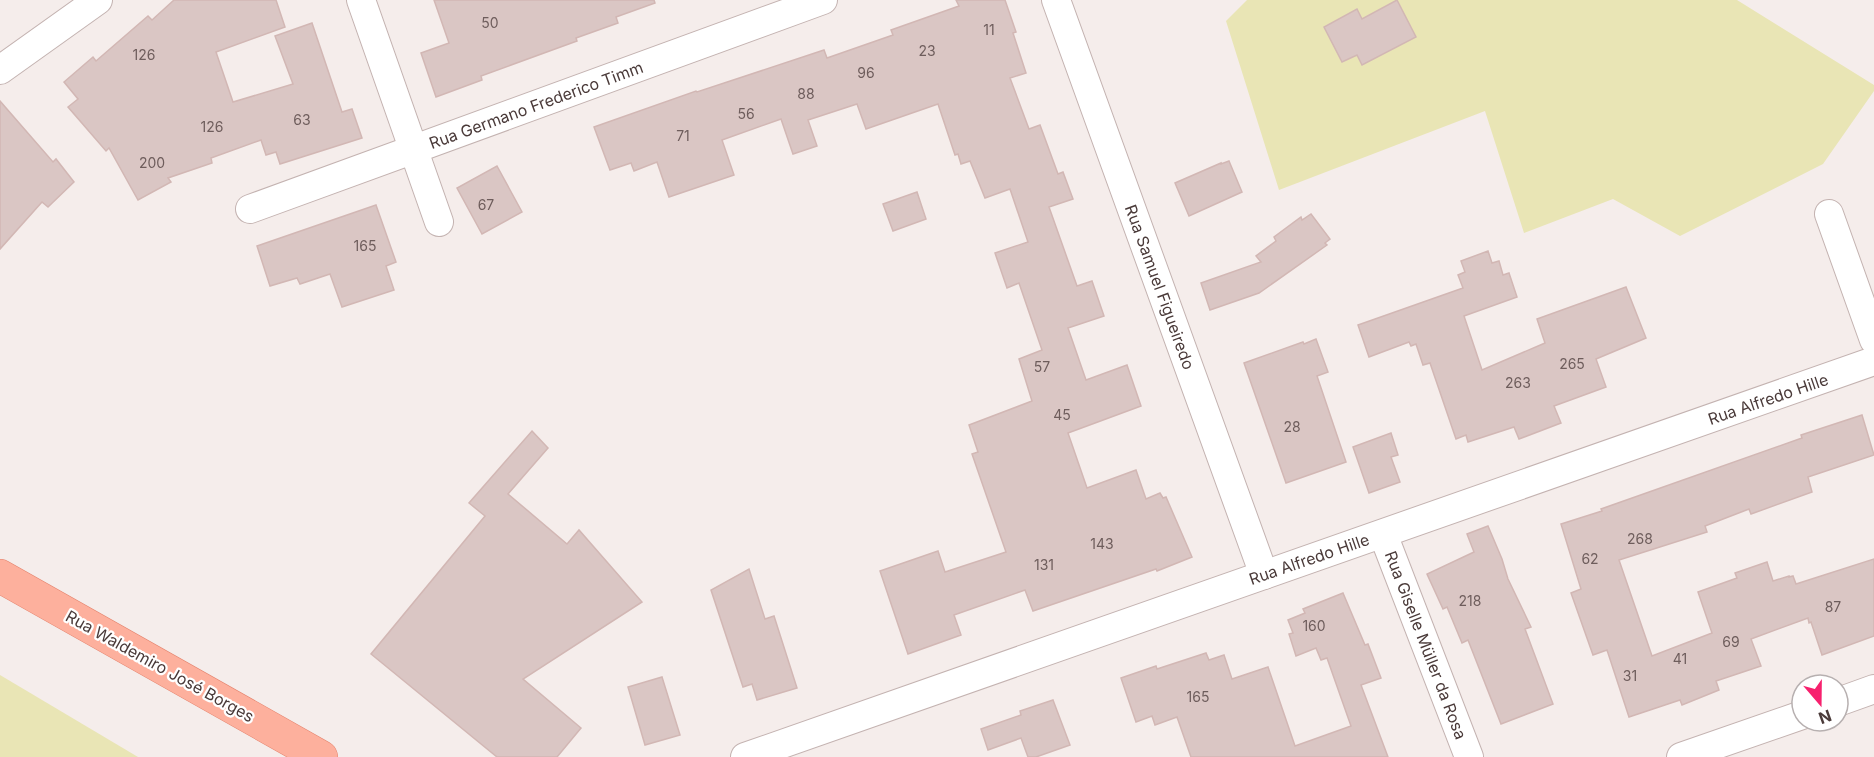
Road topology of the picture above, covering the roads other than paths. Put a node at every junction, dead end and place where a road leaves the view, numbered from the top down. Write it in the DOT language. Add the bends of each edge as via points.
graph roads {
  1 [pos="98,0"];
  2 [pos="361,0"];
  3 [pos="823,0"];
  4 [pos="1056,0"];
  5 [pos="0,70"];
  6 [pos="414,149"];
  7 [pos="250,209"];
  8 [pos="1829,214"];
  9 [pos="439,222"];
  10 [pos="1874,340"];
  11 [pos="1874,361"];
  12 [pos="1383,534"];
  13 [pos="1264,575"];
  14 [pos="0,576"];
  15 [pos="1874,689"];
  16 [pos="1850,698"];
  17 [pos="1790,719"];
  18 [pos="321,757"];
  19 [pos="745,757"];
  20 [pos="1469,757"];
  21 [pos="1682,757"];
  1 -- 5 [label="street"];
  2 -- 6 [label="street"];
  3 -- 6 [label="street, Rua Germano Frederico Timm"];
  4 -- 13 [label="street, Rua Samuel Figueiredo"];
  6 -- 7 [label="street, Rua Germano Frederico Timm"];
  6 -- 9 [label="street"];
  8 -- 10 [label="street"];
  11 -- 12 [label="street, Rua Alfredo Hille"];
  12 -- 13 [label="street, Rua Alfredo Hille"];
  12 -- 20 [label="street, Rua Giselle Müller da Rosa"];
  13 -- 19 [label="street, Rua Alfredo Hille"];
  14 -- 18 [label="main road, Rua Waldemiro José Borges"];
  15 -- 16 [label="street"];
  17 -- 21 [label="street"];
}
